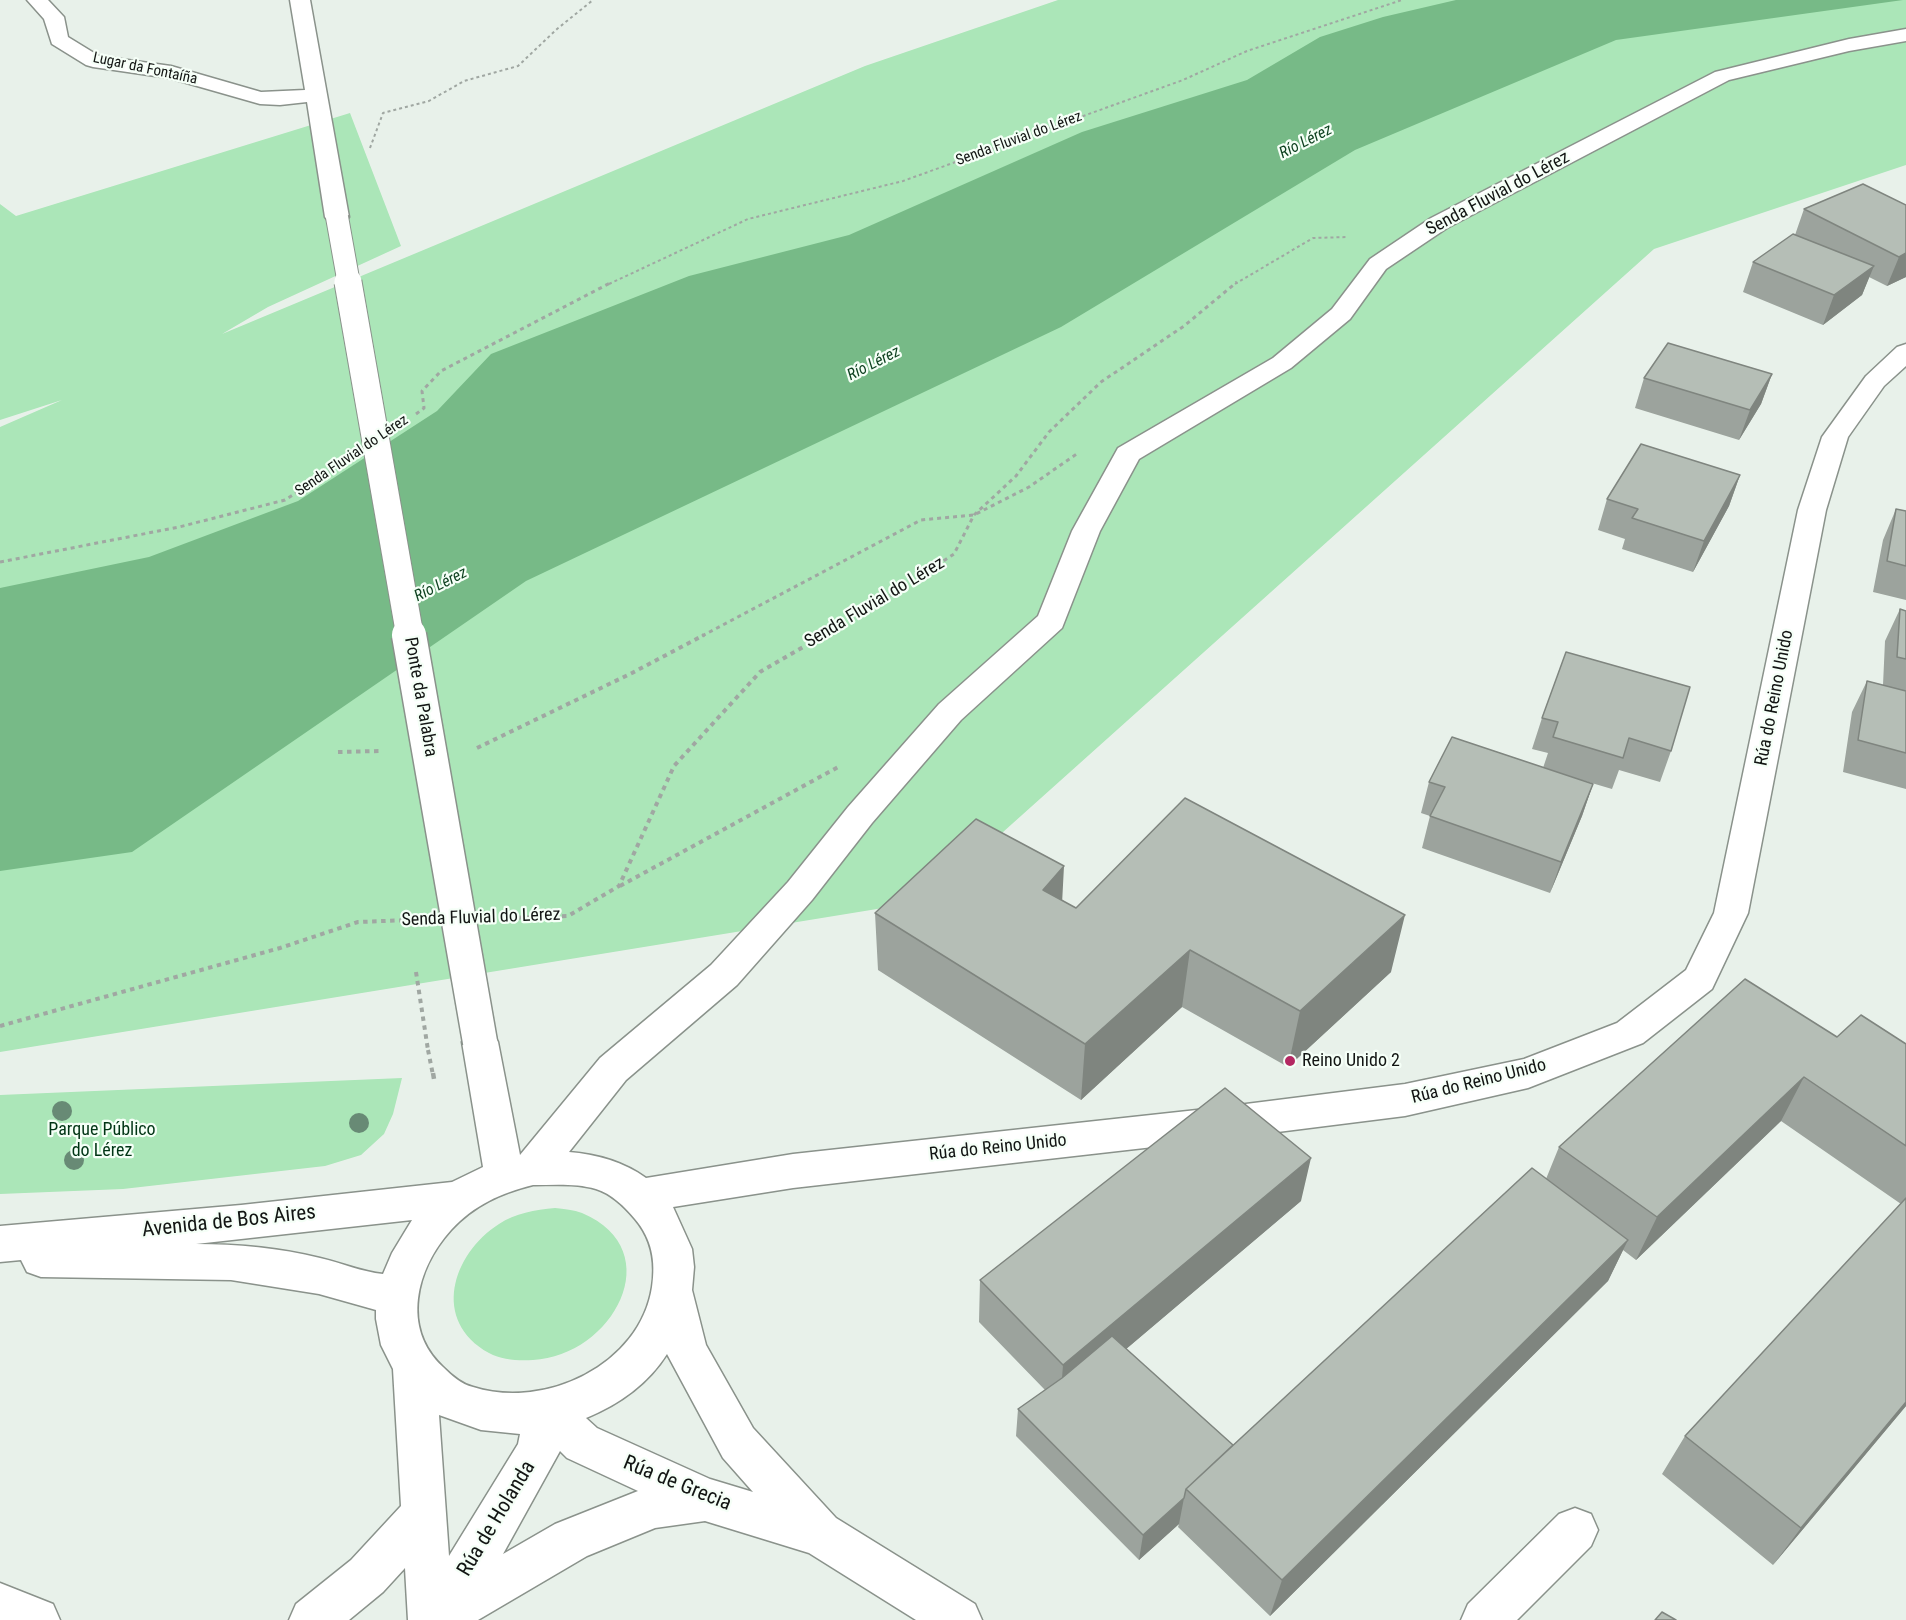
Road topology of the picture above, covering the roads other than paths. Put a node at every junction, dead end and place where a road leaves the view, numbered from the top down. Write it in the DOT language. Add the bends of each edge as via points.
graph roads {
  1 [pos="37,0"];
  2 [pos="300,0"];
  3 [pos="1906,35"];
  4 [pos="317,95"];
  5 [pos="1906,352"];
  6 [pos="518,1172"];
  7 [pos="640,1196"];
  8 [pos="459,1198"];
  9 [pos="0,1244"];
  10 [pos="0,1258"];
  11 [pos="397,1293"];
  12 [pos="674,1295"];
  13 [pos="414,1368"];
  14 [pos="547,1411"];
  15 [pos="705,1498"];
  16 [pos="423,1515"];
  17 [pos="1575,1530"];
  18 [pos="820,1534"];
  19 [pos="0,1606"];
  20 [pos="37,1620"];
  21 [pos="312,1620"];
  22 [pos="432,1620"];
  23 [pos="958,1620"];
  24 [pos="1485,1620"];
  1 -- 4 [label="street, Lugar da Fontaíña" via="54,17 58,40 93,61 171,72 260,98"];
  2 -- 4 [label="street, Ponte da Palabra"];
  3 -- 6 [label="street, Senda Fluvial do Lérez" via="1722,76 1419,236 1378,264 1341,314 1282,363 1128,454 1086,531 1051,621 950,712 724,975 613,1069"];
  4 -- 6 [label="street, Ponte da Palabra, bridge" via="480,1042"];
  5 -- 7 [label="street, Rúa do Reino Unido" via="1875,381 1835,437 1812,510 1731,913 1699,979 1630,1033 1528,1073 1405,1100 793,1171"];
  6 -- 7 [label="street" via="573,1168 610,1177"];
  6 -- 8 [label="street" via="480,1185"];
  7 -- 12 [label="street" via="664,1223 675,1257"];
  8 -- 9 [label="street, Avenida de Bos Aires"];
  8 -- 11 [label="street" via="423,1233 408,1258"];
  10 -- 11 [label="street, Avenida de Bos Aires" via="231,1262"];
  11 -- 13 [label="street" via="398,1332"];
  12 -- 14 [label="street" via="658,1334 630,1368 591,1395"];
  12 -- 18 [label="street, Rúa de Grecia" via="686,1350 738,1443"];
  13 -- 14 [label="street" via="438,1391 470,1407 506,1414"];
  13 -- 16 [label="street, Rúa de Holanda"];
  14 -- 15 [label="street, Rúa de Grecia" via="582,1443"];
  14 -- 22 [label="street, Rúa de Holanda" via="538,1451 473,1562"];
  15 -- 18 [label="street, Rúa de Grecia"];
  15 -- 22 [label="street" via="655,1506 571,1540"];
  16 -- 21 [label="street" via="367,1576"];
  16 -- 22 [label="street, Rúa de Holanda"];
  17 -- 24 [label="street"];
  18 -- 23 [label="street, Rúa de Grecia"];
  19 -- 20 [label="street"];
}
